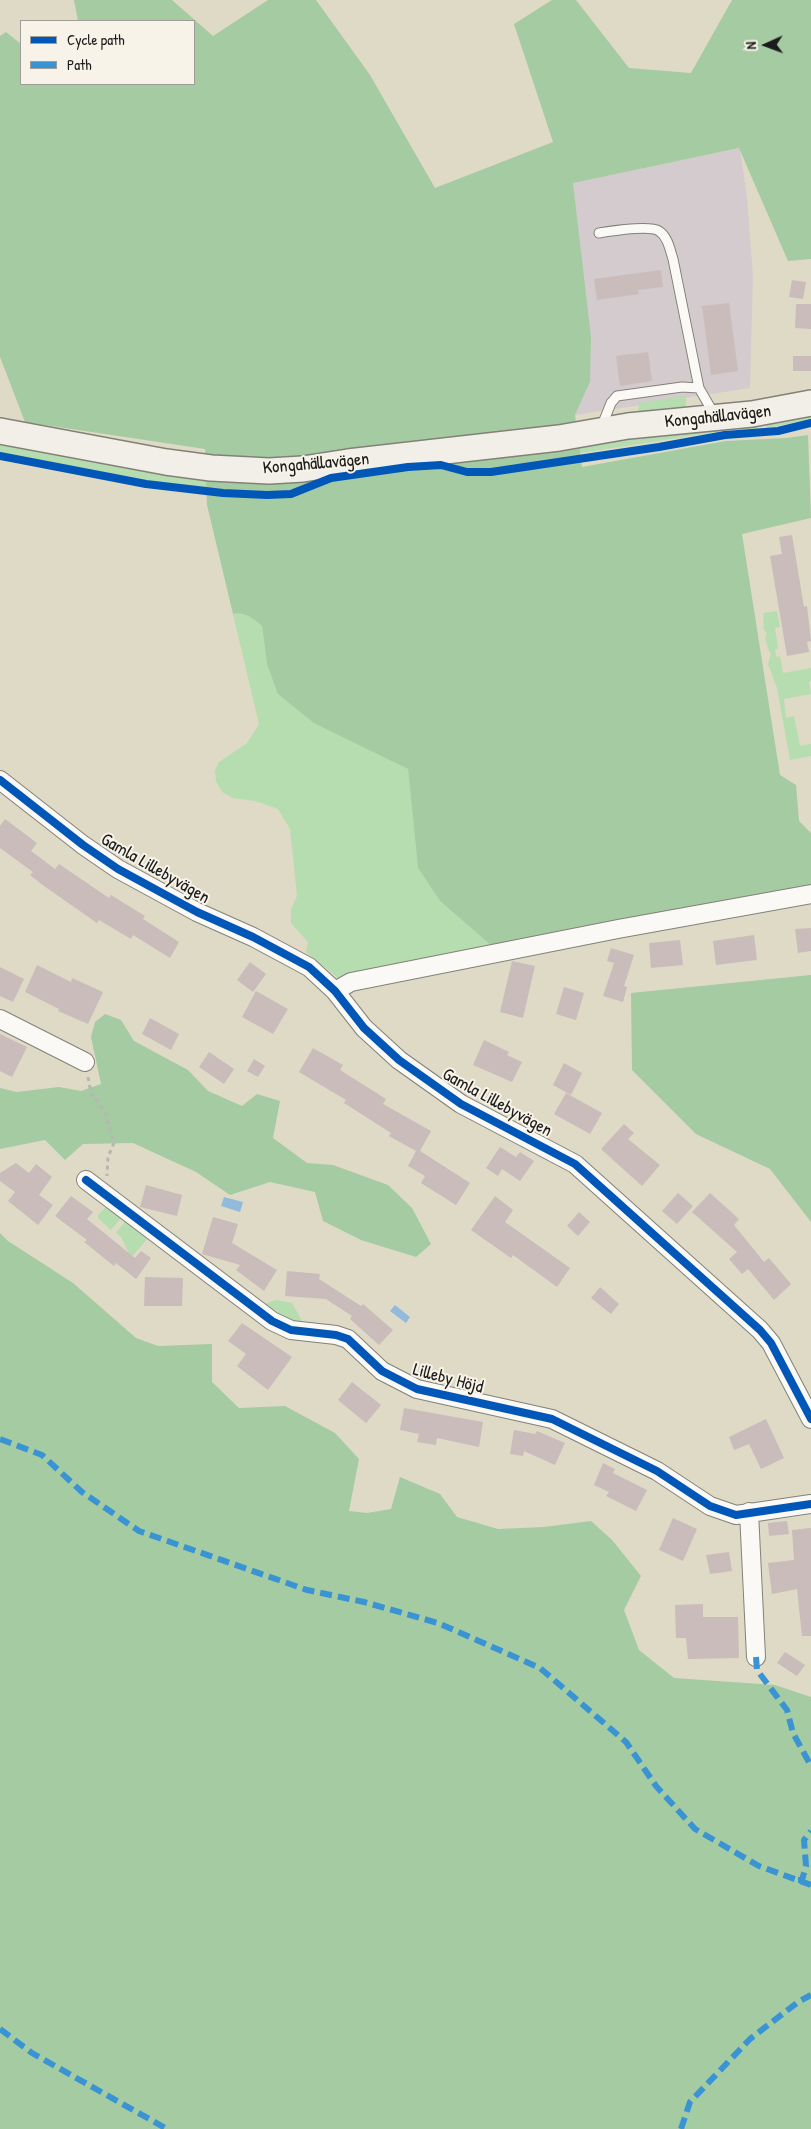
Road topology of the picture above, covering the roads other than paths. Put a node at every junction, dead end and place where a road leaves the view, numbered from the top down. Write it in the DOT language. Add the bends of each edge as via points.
graph roads {
  1 [pos="599,232"];
  2 [pos="699,388"];
  3 [pos="811,403"];
  4 [pos="715,417"];
  5 [pos="0,431"];
  6 [pos="600,431"];
  7 [pos="0,780"];
  8 [pos="811,894"];
  9 [pos="335,991"];
  10 [pos="0,1019"];
  11 [pos="85,1062"];
  12 [pos="86,1180"];
  13 [pos="811,1419"];
  14 [pos="811,1504"];
  15 [pos="748,1512"];
  16 [pos="756,1657"];
  1 -- 2 [label="lane" via="651,228 666,239 673,259"];
  2 -- 4 [label="lane"];
  2 -- 6 [label="lane" via="617,396"];
  3 -- 4 [label="street, Kongahällavägen"];
  4 -- 6 [label="street, Kongahällavägen"];
  5 -- 6 [label="street, Kongahällavägen" via="166,462 269,471"];
  7 -- 9 [label="street, Gamla Lillebyvägen" via="118,869 197,912 292,956"];
  8 -- 9 [label="street" via="351,982"];
  9 -- 13 [label="street, Gamla Lillebyvägen" via="352,1016 376,1041 427,1081 461,1104 575,1164 760,1330 771,1343"];
  10 -- 11 [label="street"];
  12 -- 15 [label="street, Lilleby Höjd" via="272,1321 291,1330 348,1339 382,1371 417,1389 552,1419 657,1470 710,1506 728,1513"];
  14 -- 15 [label="street, Lilleby Höjd"];
  15 -- 16 [label="street"];
}
